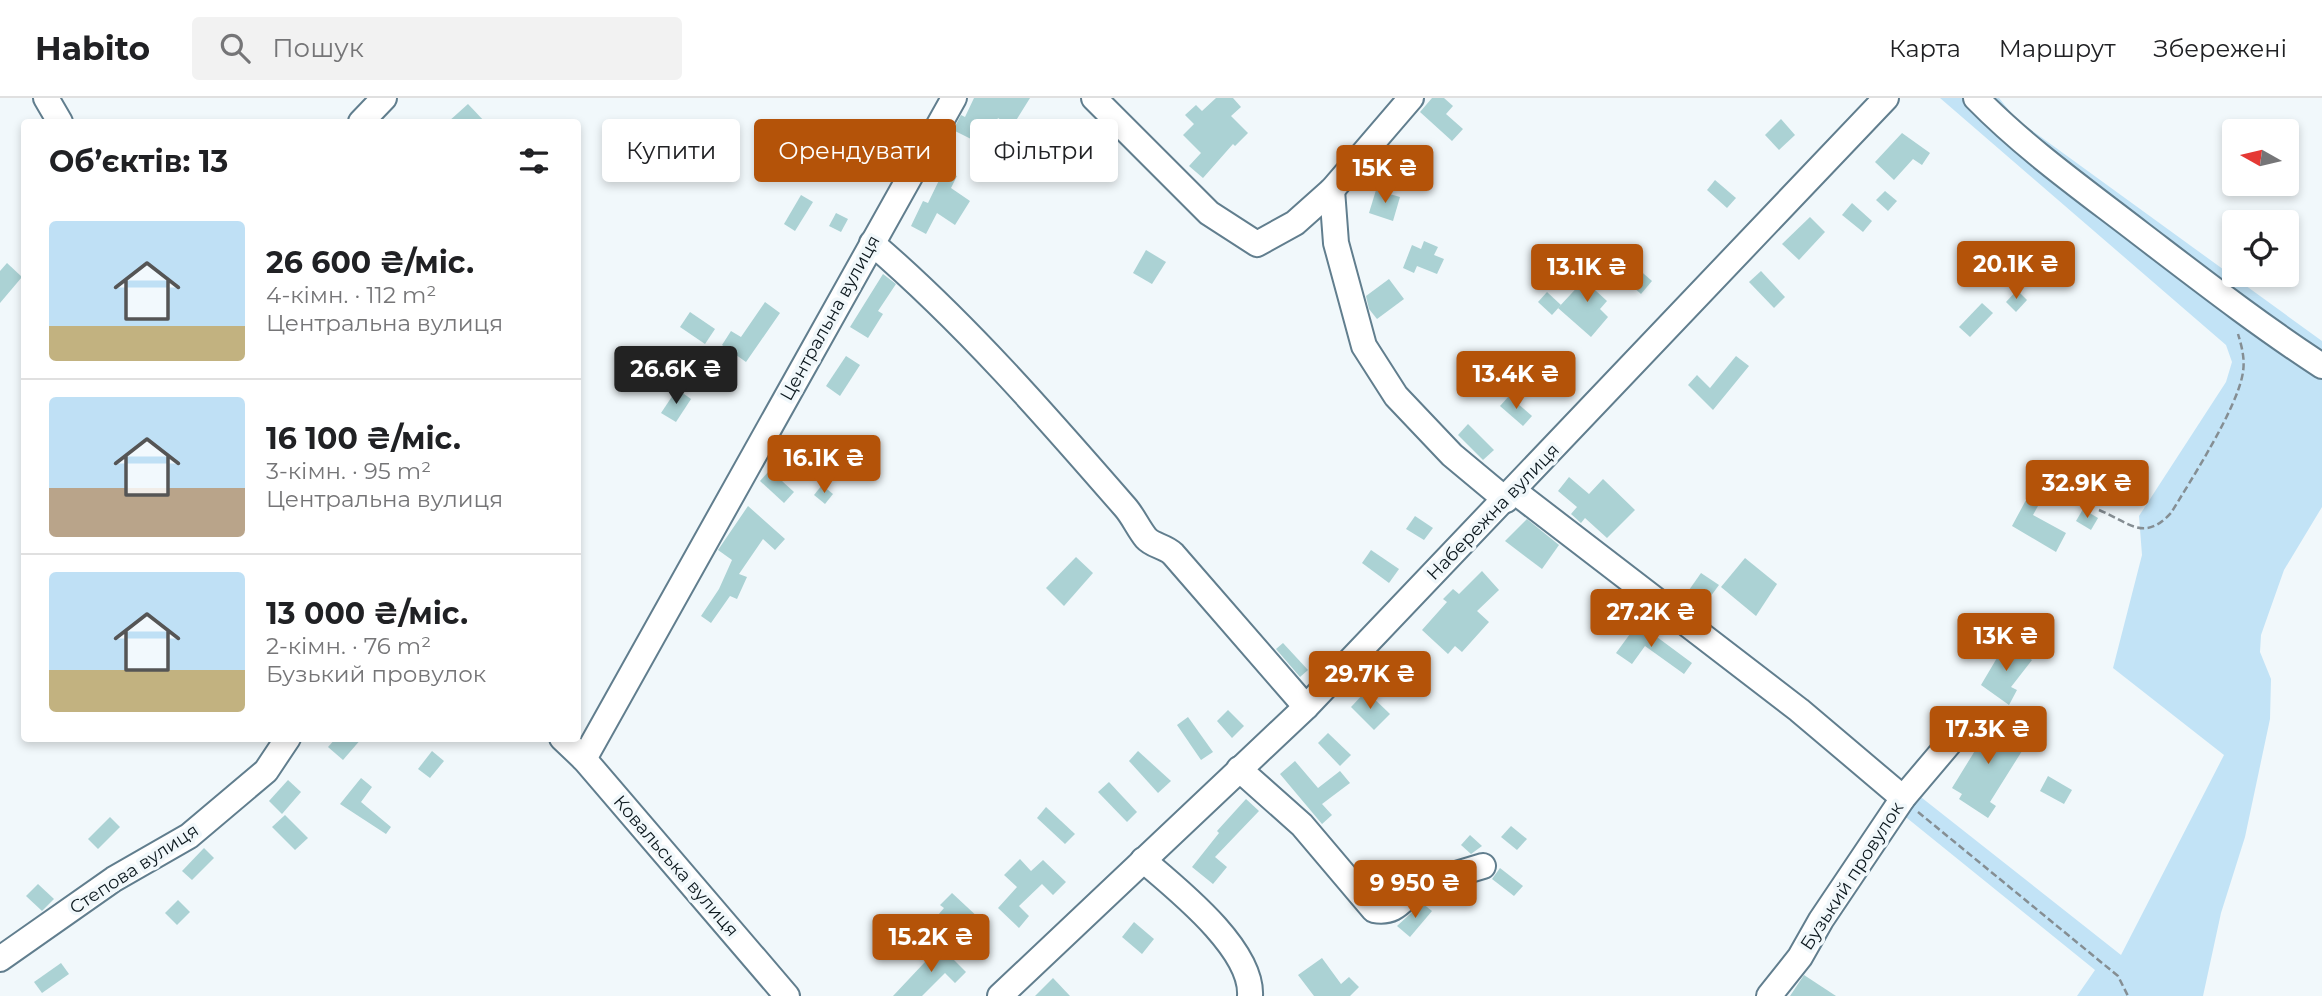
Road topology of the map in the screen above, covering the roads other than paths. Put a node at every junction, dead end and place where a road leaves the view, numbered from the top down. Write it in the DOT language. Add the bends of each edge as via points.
graph roads {
  1 [pos="46,98"];
  2 [pos="384,98"];
  3 [pos="954,98"];
  4 [pos="1094,98"];
  5 [pos="1411,98"];
  6 [pos="1886,98"];
  7 [pos="1976,98"];
  8 [pos="58,119"];
  9 [pos="364,119"];
  10 [pos="1332,190"];
  11 [pos="872,243"];
  12 [pos="2322,366"];
  13 [pos="1510,496"];
  14 [pos="1306,707"];
  15 [pos="1964,726"];
  16 [pos="285,742"];
  17 [pos="566,742"];
  18 [pos="584,759"];
  19 [pos="1239,769"];
  20 [pos="1902,798"];
  21 [pos="1143,860"];
  22 [pos="1483,866"];
  23 [pos="0,959"];
  24 [pos="788,996"];
  25 [pos="1000,996"];
  26 [pos="1250,996"];
  27 [pos="1769,996"];
  1 -- 8 [label="street"];
  2 -- 9 [label="street"];
  3 -- 11 [label="street, Центральна вулиця"];
  4 -- 10 [label="street" via="1209,213 1256,244 1295,222"];
  5 -- 10 [label="street"];
  6 -- 13 [label="street, Набережна вулиця"];
  7 -- 12 [label="street" via="2072,182"];
  10 -- 13 [label="street" via="1336,243 1364,346 1396,396 1452,455"];
  11 -- 14 [label="street" via="921,285 1015,382 1128,510 1147,540 1173,554"];
  11 -- 18 [label="street, Центральна вулиця"];
  13 -- 14 [label="street, Набережна вулиця"];
  13 -- 20 [label="street" via="1799,710"];
  14 -- 19 [label="street, Набережна вулиця"];
  15 -- 20 [label="street, Бузький провулок"];
  16 -- 23 [label="street, Степова вулиця" via="266,771 189,836 114,879"];
  17 -- 18 [label="street, Ковальська вулиця"];
  18 -- 24 [label="street, Ковальська вулиця"];
  19 -- 21 [label="street, Набережна вулиця"];
  19 -- 22 [label="street" via="1301,825 1374,909 1389,911 1423,884"];
  20 -- 27 [label="street, Бузький провулок" via="1800,957"];
  21 -- 25 [label="street, Набережна вулиця"];
  21 -- 26 [label="street" via="1229,944 1251,982"];
}
